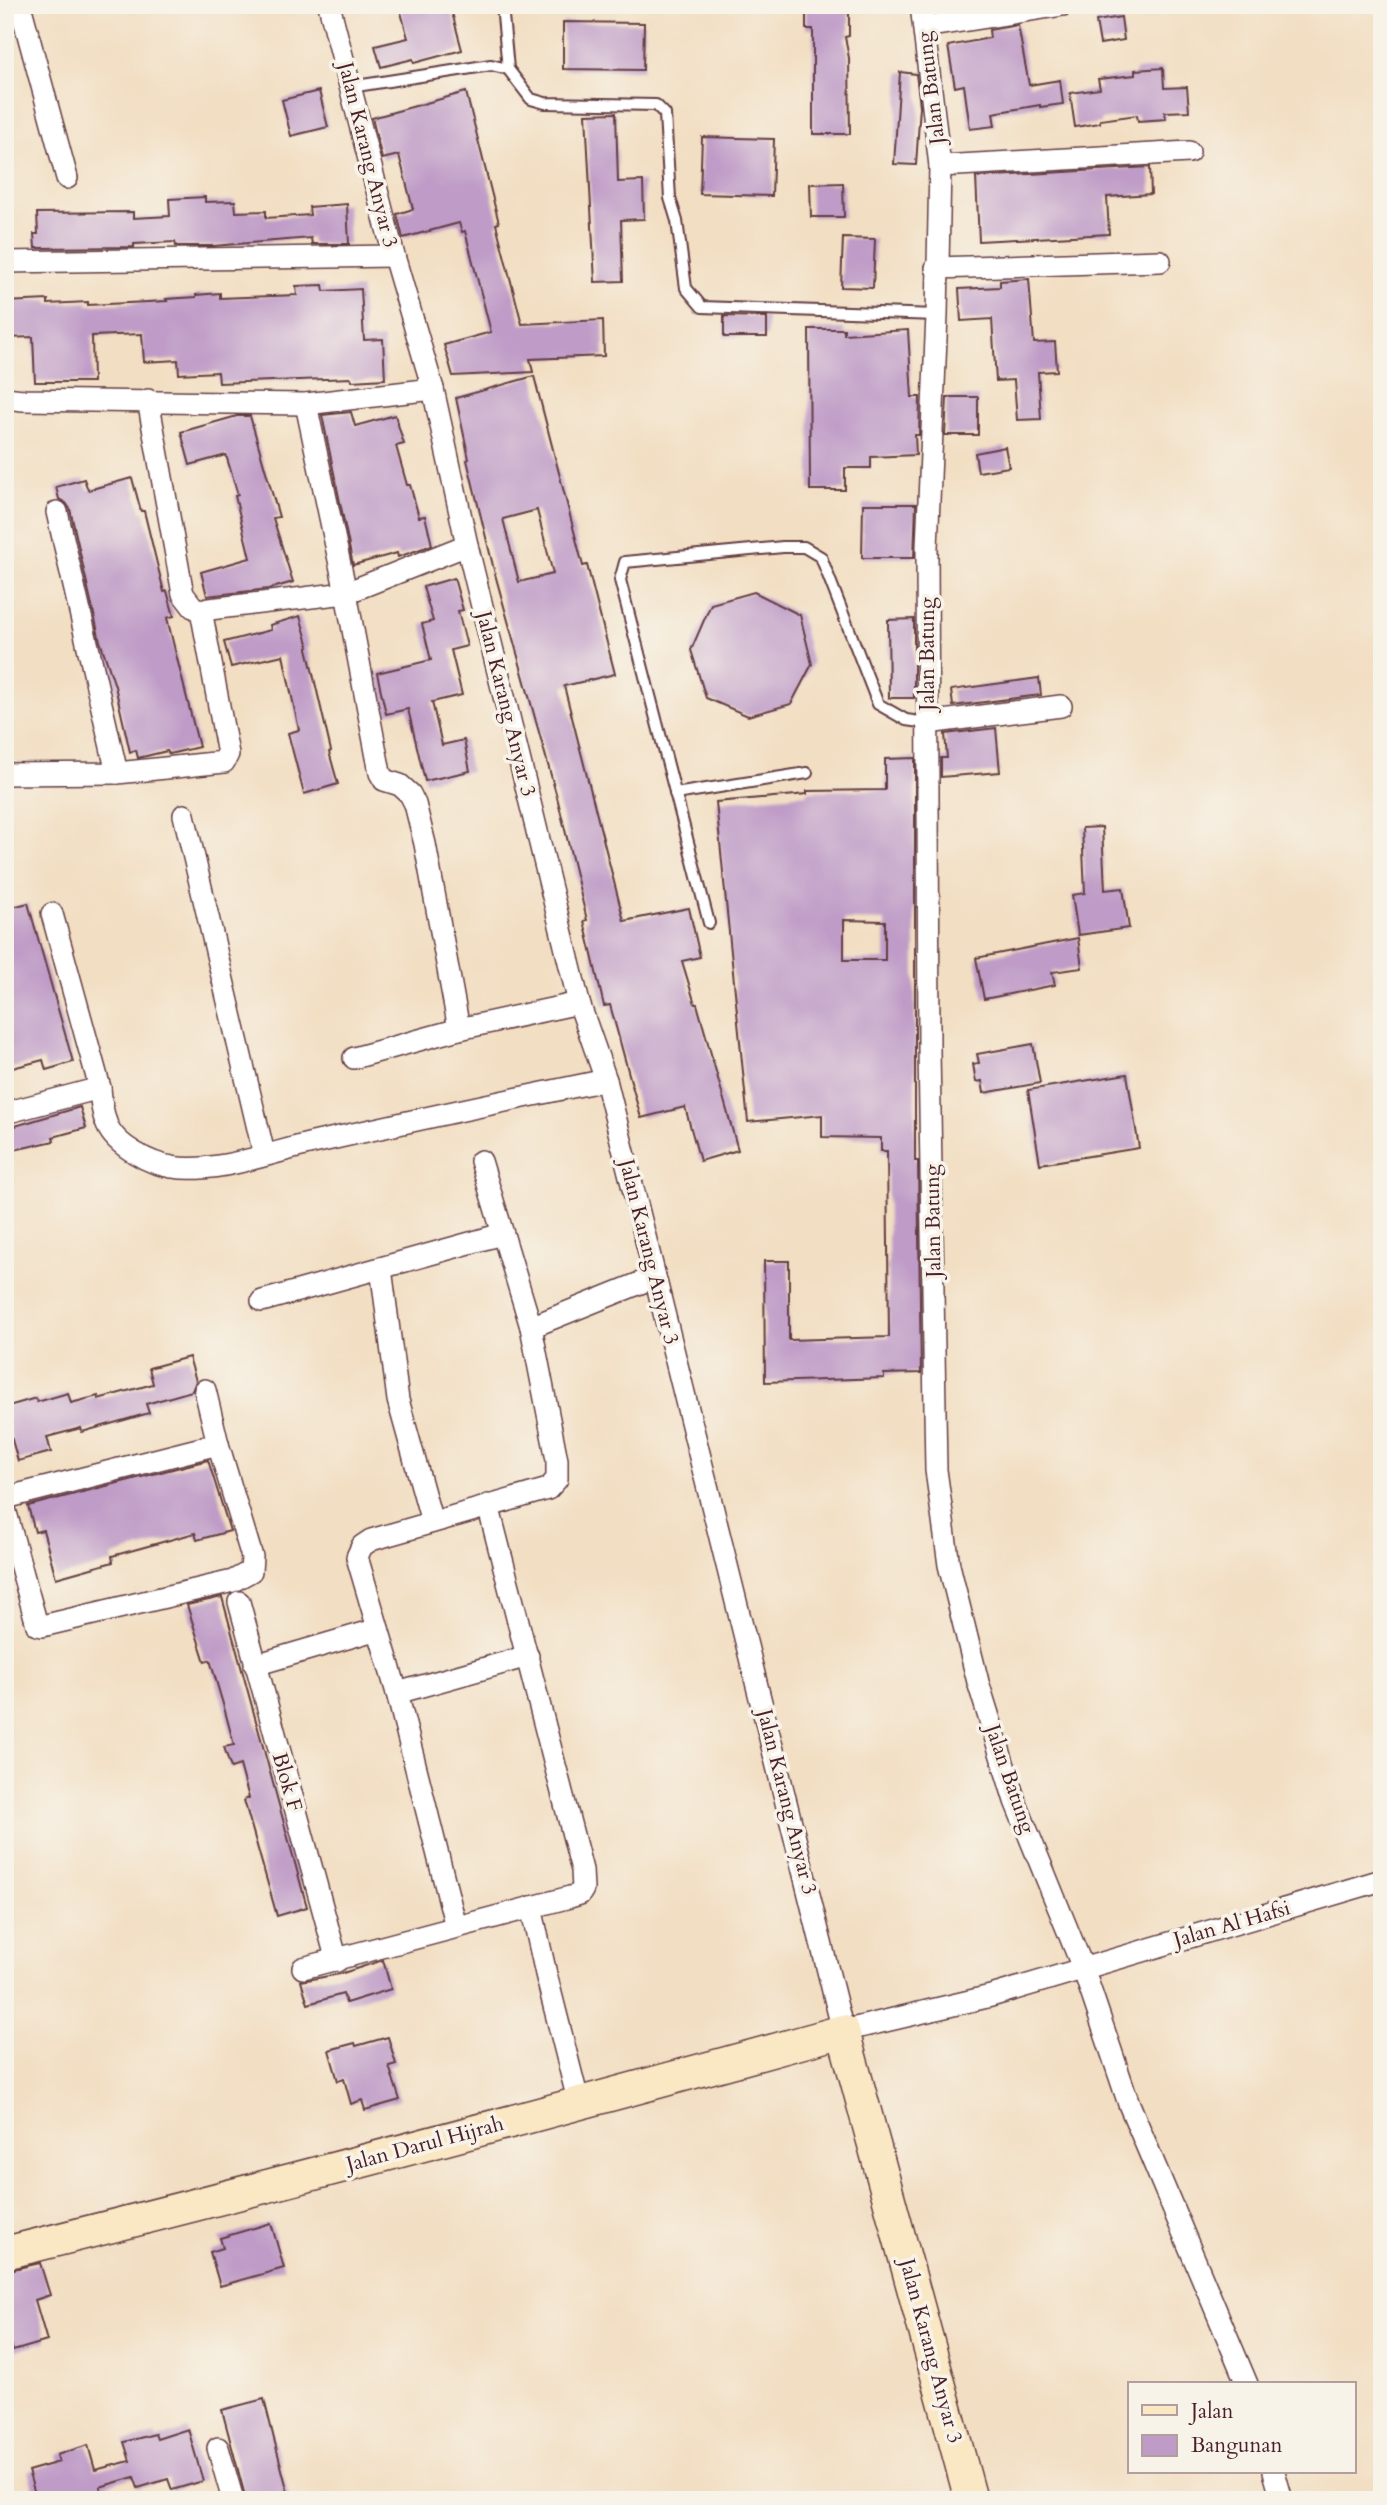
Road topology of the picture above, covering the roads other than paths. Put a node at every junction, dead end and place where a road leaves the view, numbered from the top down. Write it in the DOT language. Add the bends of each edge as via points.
graph roads {
  1 [pos="20,5"];
  2 [pos="329,5"];
  3 [pos="502,5"];
  4 [pos="920,5"];
  5 [pos="1063,5"];
  6 [pos="924,27"];
  7 [pos="508,69"];
  8 [pos="350,87"];
  9 [pos="1189,152"];
  10 [pos="940,166"];
  11 [pos="67,178"];
  12 [pos="394,256"];
  13 [pos="1160,261"];
  14 [pos="5,262"];
  15 [pos="936,268"];
  16 [pos="937,316"];
  17 [pos="433,389"];
  18 [pos="5,398"];
  19 [pos="148,400"];
  20 [pos="306,404"];
  21 [pos="57,512"];
  22 [pos="467,545"];
  23 [pos="346,593"];
  24 [pos="201,610"];
  25 [pos="1061,706"];
  26 [pos="927,723"];
  27 [pos="117,773"];
  28 [pos="807,773"];
  29 [pos="5,774"];
  30 [pos="675,794"];
  31 [pos="184,815"];
  32 [pos="52,914"];
  33 [pos="709,923"];
  34 [pos="579,1003"];
  35 [pos="459,1029"];
  36 [pos="354,1058"];
  37 [pos="606,1080"];
  38 [pos="100,1088"];
  39 [pos="5,1113"];
  40 [pos="264,1154"];
  41 [pos="481,1161"];
  42 [pos="502,1234"];
  43 [pos="382,1268"];
  44 [pos="655,1277"];
  45 [pos="262,1301"];
  46 [pos="531,1327"];
  47 [pos="205,1390"];
  48 [pos="218,1444"];
  49 [pos="5,1498"];
  50 [pos="488,1505"];
  51 [pos="5,1509"];
  52 [pos="432,1522"];
  53 [pos="14,1573"];
  54 [pos="239,1602"];
  55 [pos="378,1629"];
  56 [pos="528,1656"];
  57 [pos="255,1665"];
  58 [pos="397,1693"];
  59 [pos="1382,1880"];
  60 [pos="531,1907"];
  61 [pos="456,1927"];
  62 [pos="337,1961"];
  63 [pos="303,1968"];
  64 [pos="1083,1968"];
  65 [pos="844,2031"];
  66 [pos="579,2104"];
  67 [pos="5,2253"];
  68 [pos="1246,2382"];
  69 [pos="218,2448"];
  70 [pos="1275,2474"];
  71 [pos="233,2500"];
  72 [pos="971,2500"];
  73 [pos="1282,2500"];
  1 -- 11 [label="street"];
  2 -- 8 [label="street, Jalan Karang Anyar 3"];
  3 -- 7 [label="lane"];
  4 -- 6 [label="street, Jalan Batung"];
  5 -- 6 [label="street"];
  6 -- 10 [label="street, Jalan Batung"];
  7 -- 8 [label="lane" via="491,65"];
  7 -- 16 [label="lane" via="531,99 656,105 665,114 670,198 686,288 702,307"];
  8 -- 12 [label="street, Jalan Karang Anyar 3"];
  9 -- 10 [label="street"];
  10 -- 15 [label="street, Jalan Batung"];
  12 -- 14 [label="street"];
  12 -- 17 [label="street, Jalan Karang Anyar 3"];
  13 -- 15 [label="street"];
  15 -- 16 [label="street, Jalan Batung"];
  16 -- 26 [label="street, Jalan Batung" via="927,547"];
  17 -- 20 [label="street"];
  17 -- 22 [label="street, Jalan Karang Anyar 3"];
  18 -- 19 [label="street"];
  19 -- 20 [label="street"];
  19 -- 24 [label="street" via="183,594"];
  20 -- 23 [label="street"];
  21 -- 27 [label="street"];
  22 -- 23 [label="street"];
  22 -- 34 [label="street, Jalan Karang Anyar 3"];
  23 -- 24 [label="street"];
  23 -- 35 [label="street" via="380,773 384,780 406,790 415,804"];
  24 -- 27 [label="street" via="228,754 224,762"];
  25 -- 26 [label="street"];
  26 -- 30 [label="lane" via="906,720 878,704 821,557 804,548 783,547 625,562 620,580"];
  26 -- 64 [label="street, Jalan Batung" via="936,1470 949,1564 978,1682 1015,1801"];
  27 -- 29 [label="street"];
  28 -- 30 [label="lane"];
  30 -- 33 [label="lane"];
  31 -- 40 [label="street"];
  32 -- 38 [label="street"];
  34 -- 35 [label="street"];
  34 -- 37 [label="street, Jalan Karang Anyar 3"];
  35 -- 36 [label="street"];
  37 -- 40 [label="street"];
  37 -- 44 [label="street, Jalan Karang Anyar 3"];
  38 -- 39 [label="street"];
  38 -- 40 [label="street" via="108,1126 142,1158 170,1167 207,1170"];
  41 -- 42 [label="street"];
  42 -- 43 [label="street"];
  42 -- 46 [label="street"];
  43 -- 45 [label="street"];
  43 -- 52 [label="street" via="398,1400"];
  44 -- 46 [label="street"];
  44 -- 65 [label="street, Jalan Karang Anyar 3"];
  46 -- 50 [label="street" via="557,1479 548,1489"];
  47 -- 48 [label="street"];
  48 -- 49 [label="street"];
  48 -- 53 [label="street" via="252,1557 251,1571 233,1581 47,1627 37,1625"];
  50 -- 52 [label="street"];
  50 -- 56 [label="street"];
  51 -- 53 [label="street"];
  52 -- 55 [label="street" via="371,1540 359,1549 358,1566"];
  54 -- 57 [label="street, Blok F"];
  55 -- 57 [label="street"];
  55 -- 58 [label="street"];
  56 -- 58 [label="street"];
  56 -- 60 [label="street" via="583,1884 580,1895"];
  57 -- 62 [label="street, Blok F"];
  58 -- 61 [label="street"];
  59 -- 64 [label="street, Jalan Al Hafsi"];
  60 -- 61 [label="street"];
  60 -- 66 [label="street"];
  61 -- 62 [label="street"];
  62 -- 63 [label="street"];
  64 -- 65 [label="street, Jalan Al Hafsi" via="991,1996"];
  64 -- 68 [label="street, Jalan Batung" via="1129,2104"];
  65 -- 66 [label="street, Jalan Darul Hijrah"];
  65 -- 72 [label="street, Jalan Karang Anyar 3"];
  66 -- 67 [label="street, Jalan Darul Hijrah"];
  69 -- 71 [label="street"];
  70 -- 73 [label="street"];
}
